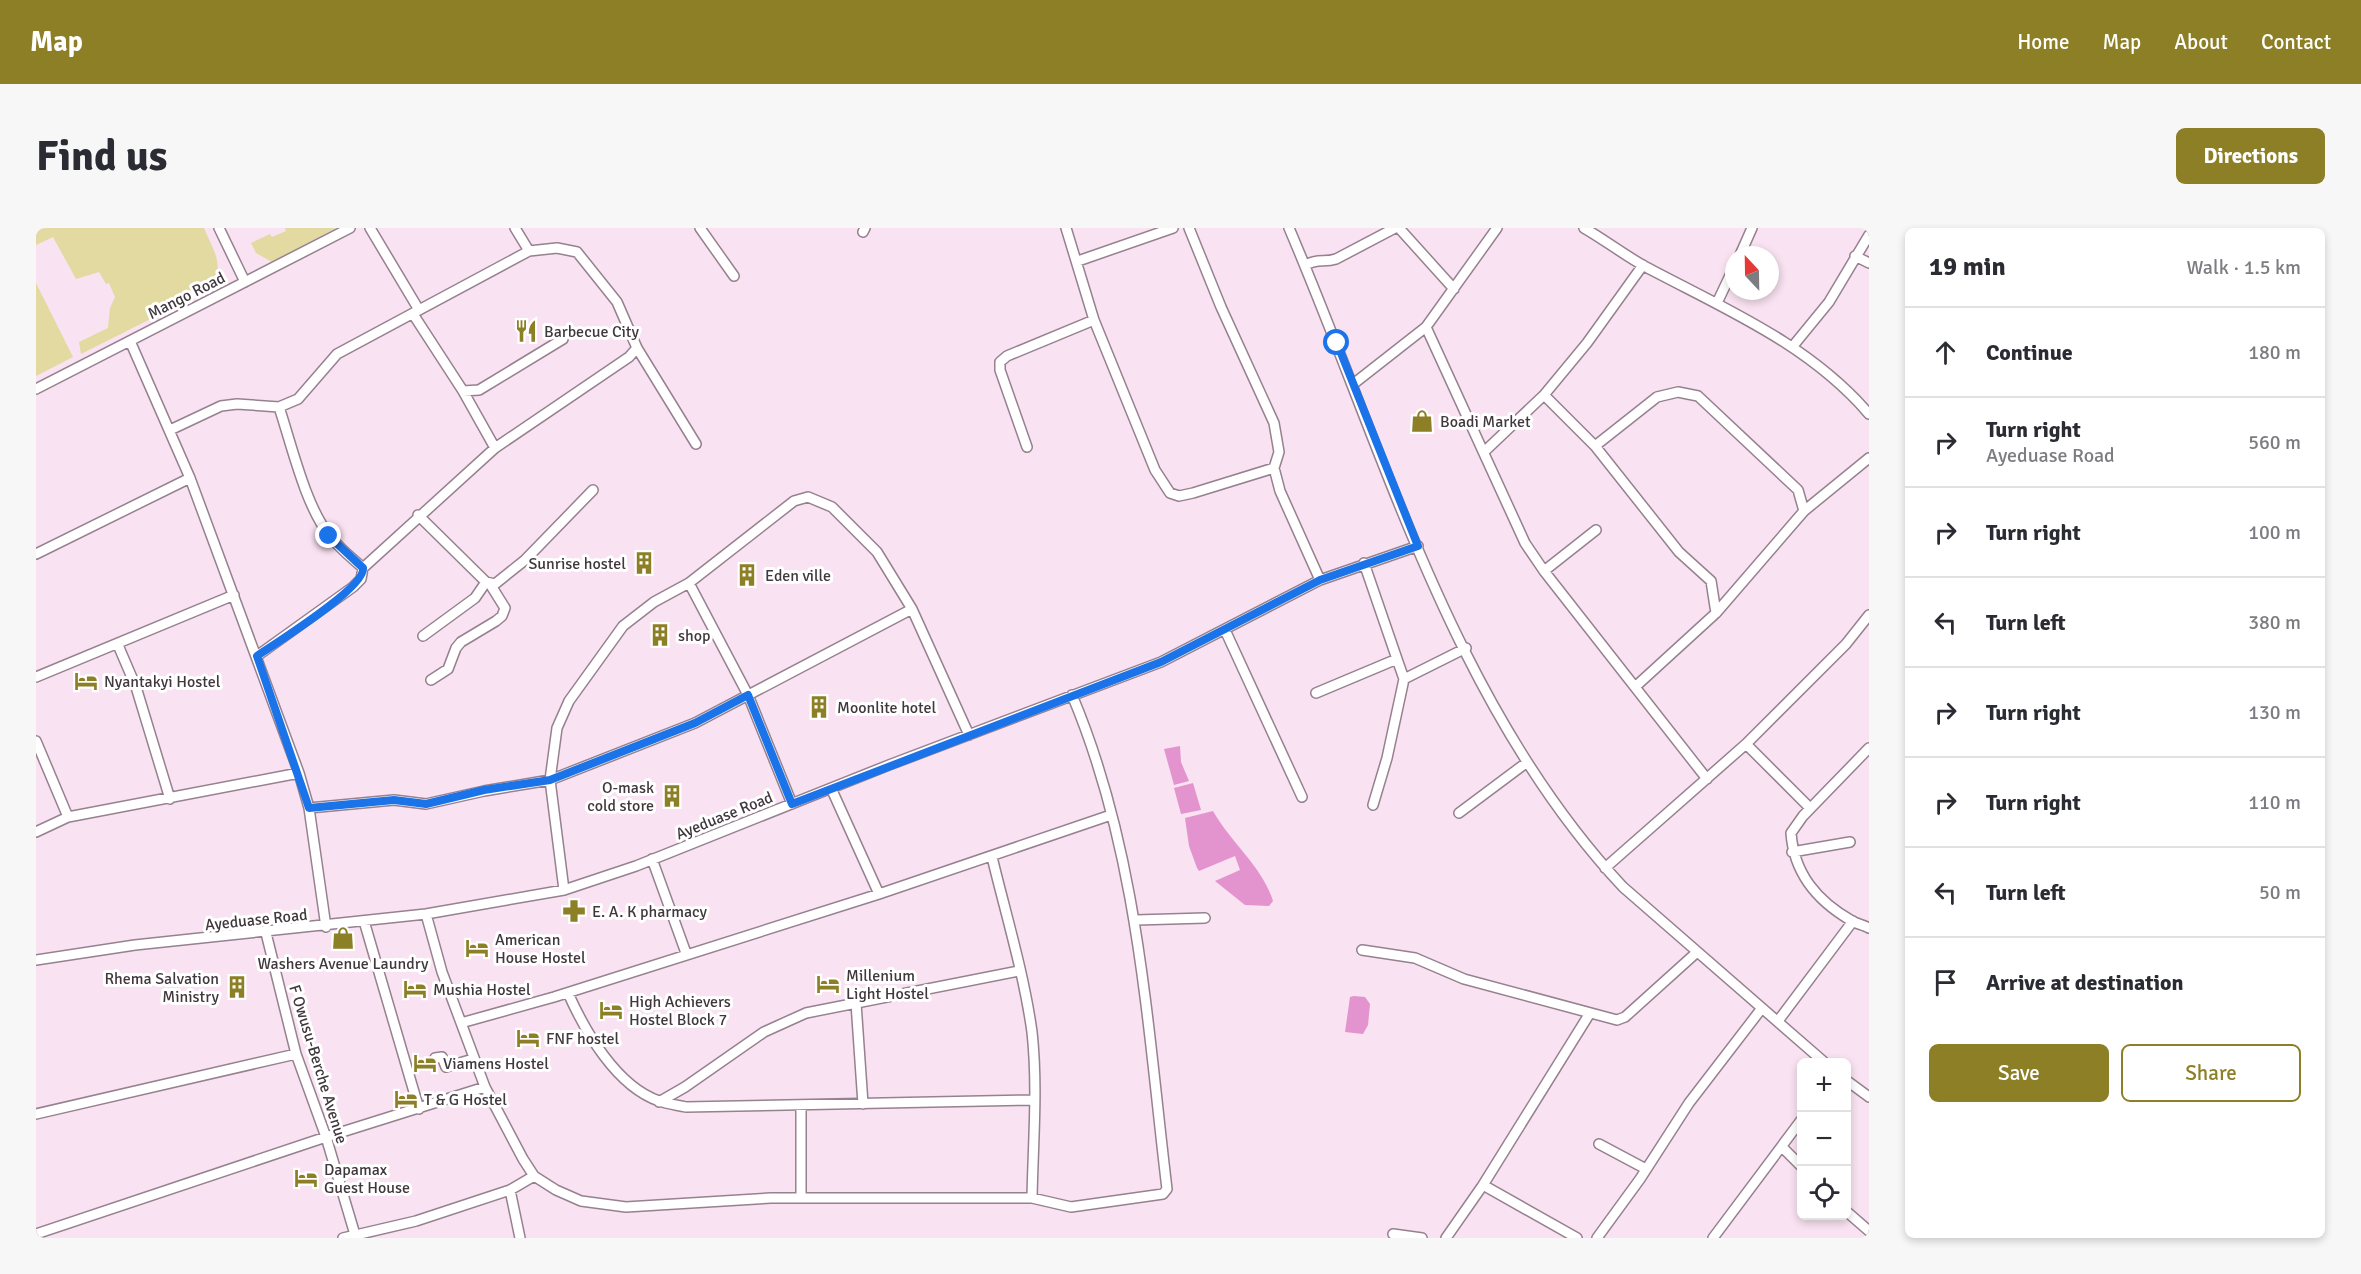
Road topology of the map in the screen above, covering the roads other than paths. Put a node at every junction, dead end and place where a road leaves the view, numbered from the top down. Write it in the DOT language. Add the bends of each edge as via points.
graph roads {
  1 [pos="219,228"];
  2 [pos="350,228"];
  3 [pos="370,228"];
  4 [pos="516,228"];
  5 [pos="700,228"];
  6 [pos="1066,228"];
  7 [pos="1173,228"];
  8 [pos="1188,228"];
  9 [pos="1289,228"];
  10 [pos="1397,228"];
  11 [pos="1497,228"];
  12 [pos="1584,228"];
  13 [pos="1752,228"];
  14 [pos="1869,235"];
  15 [pos="1744,246"];
  16 [pos="529,251"];
  17 [pos="1855,256"];
  18 [pos="1078,261"];
  19 [pos="1869,263"];
  20 [pos="1305,265"];
  21 [pos="1643,265"];
  22 [pos="734,276"];
  23 [pos="245,282"];
  24 [pos="1725,286"];
  25 [pos="1454,289"];
  26 [pos="1717,303"];
  27 [pos="416,312"];
  28 [pos="1094,321"];
  29 [pos="1426,327"];
  30 [pos="562,339"];
  31 [pos="130,341"];
  32 [pos="1793,346"];
  33 [pos="637,348"];
  34 [pos="1352,385"];
  35 [pos="36,389"];
  36 [pos="463,391"];
  37 [pos="1544,395"];
  38 [pos="279,407"];
  39 [pos="1869,414"];
  40 [pos="170,430"];
  41 [pos="696,444"];
  42 [pos="1595,446"];
  43 [pos="1027,447"];
  44 [pos="495,448"];
  45 [pos="1485,451"];
  46 [pos="1869,459"];
  47 [pos="1274,468"];
  48 [pos="190,478"];
  49 [pos="593,490"];
  50 [pos="1804,511"];
  51 [pos="418,515"];
  52 [pos="1596,530"];
  53 [pos="1418,546"];
  54 [pos="36,554"];
  55 [pos="1364,563"];
  56 [pos="363,568"];
  57 [pos="1544,571"];
  58 [pos="1320,580"];
  59 [pos="488,583"];
  60 [pos="689,583"];
  61 [pos="234,595"];
  62 [pos="912,609"];
  63 [pos="1716,613"];
  64 [pos="1868,620"];
  65 [pos="1225,630"];
  66 [pos="423,636"];
  67 [pos="118,645"];
  68 [pos="1466,648"];
  69 [pos="257,656"];
  70 [pos="1397,659"];
  71 [pos="36,677"];
  72 [pos="1404,679"];
  73 [pos="431,680"];
  74 [pos="1635,687"];
  75 [pos="1316,693"];
  76 [pos="748,695"];
  77 [pos="1072,695"];
  78 [pos="969,735"];
  79 [pos="36,741"];
  80 [pos="1746,744"];
  81 [pos="1869,748"];
  82 [pos="1526,763"];
  83 [pos="299,773"];
  84 [pos="1707,779"];
  85 [pos="550,780"];
  86 [pos="831,788"];
  87 [pos="1302,797"];
  88 [pos="170,799"];
  89 [pos="792,804"];
  90 [pos="1373,805"];
  91 [pos="309,808"];
  92 [pos="1810,808"];
  93 [pos="1459,813"];
  94 [pos="1112,815"];
  95 [pos="68,817"];
  96 [pos="36,832"];
  97 [pos="1850,842"];
  98 [pos="1792,852"];
  99 [pos="992,857"];
  100 [pos="652,859"];
  101 [pos="1605,868"];
  102 [pos="564,890"];
  103 [pos="879,894"];
  104 [pos="426,914"];
  105 [pos="1205,918"];
  106 [pos="1136,920"];
  107 [pos="364,921"];
  108 [pos="1853,921"];
  109 [pos="326,927"];
  110 [pos="1869,928"];
  111 [pos="266,933"];
  112 [pos="1362,950"];
  113 [pos="686,953"];
  114 [pos="1696,953"];
  115 [pos="36,960"];
  116 [pos="1019,971"];
  117 [pos="568,993"];
  118 [pos="856,1003"];
  119 [pos="1762,1008"];
  120 [pos="1590,1013"];
  121 [pos="1778,1021"];
  122 [pos="460,1023"];
  123 [pos="296,1054"];
  124 [pos="435,1058"];
  125 [pos="1820,1058"];
  126 [pos="473,1059"];
  127 [pos="1851,1084"];
  128 [pos="485,1087"];
  129 [pos="1869,1097"];
  130 [pos="1034,1100"];
  131 [pos="659,1102"];
  132 [pos="862,1104"];
  133 [pos="801,1106"];
  134 [pos="419,1109"];
  135 [pos="36,1114"];
  136 [pos="1797,1126"];
  137 [pos="326,1137"];
  138 [pos="1599,1144"];
  139 [pos="1782,1147"];
  140 [pos="1801,1166"];
  141 [pos="1646,1169"];
  142 [pos="534,1176"];
  143 [pos="1483,1185"];
  144 [pos="510,1190"];
  145 [pos="801,1198"];
  146 [pos="1032,1198"];
  147 [pos="1851,1215"];
  148 [pos="1869,1231"];
  149 [pos="36,1234"];
  150 [pos="1394,1234"];
  151 [pos="356,1236"];
  152 [pos="1715,1237"];
  153 [pos="343,1238"];
  154 [pos="520,1238"];
  155 [pos="1422,1238"];
  156 [pos="1446,1238"];
  157 [pos="1576,1238"];
  158 [pos="1597,1238"];
  1 -- 23 [label="street"];
  2 -- 23 [label="street, Mango Road"];
  3 -- 27 [label="street"];
  4 -- 16 [label="street"];
  5 -- 22 [label="street"];
  6 -- 18 [label="street"];
  7 -- 18 [label="street"];
  8 -- 47 [label="street" via="1274,423 1279,452"];
  9 -- 20 [label="street"];
  10 -- 20 [label="street" via="1336,259 1317,259"];
  10 -- 25 [label="street"];
  11 -- 25 [label="street"];
  12 -- 21 [label="street"];
  13 -- 15 [label="street"];
  14 -- 17 [label="street"];
  16 -- 27 [label="street"];
  16 -- 33 [label="street" via="557,248 577,252 617,302"];
  17 -- 19 [label="street"];
  17 -- 32 [label="street" via="1829,302"];
  18 -- 28 [label="street"];
  20 -- 34 [label="street"];
  21 -- 26 [label="street"];
  21 -- 37 [label="street"];
  23 -- 31 [label="street, Mango Road"];
  24 -- 26 [label="street"];
  25 -- 29 [label="street"];
  26 -- 32 [label="street"];
  27 -- 36 [label="street"];
  27 -- 38 [label="street" via="337,354 298,399"];
  28 -- 43 [label="street" via="1006,356 1000,362"];
  28 -- 47 [label="street" via="1155,470 1170,493 1193,493"];
  29 -- 34 [label="street"];
  29 -- 45 [label="street"];
  30 -- 36 [label="street" via="478,390"];
  31 -- 35 [label="street, Mango Road"];
  31 -- 40 [label="street"];
  32 -- 39 [label="street" via="1836,380"];
  33 -- 41 [label="street"];
  33 -- 44 [label="street"];
  34 -- 53 [label="street"];
  36 -- 44 [label="street"];
  37 -- 42 [label="street"];
  37 -- 45 [label="street"];
  38 -- 40 [label="street" via="221,406"];
  38 -- 56 [label="street" via="323,525 329,536"];
  40 -- 48 [label="street"];
  42 -- 50 [label="street" via="1657,397 1678,392 1698,396 1798,490"];
  42 -- 63 [label="street" via="1679,552 1711,581"];
  44 -- 51 [label="street"];
  45 -- 57 [label="street" via="1510,515"];
  46 -- 50 [label="street"];
  47 -- 58 [label="street" via="1290,517"];
  48 -- 54 [label="street"];
  48 -- 61 [label="street"];
  49 -- 59 [label="street" via="499,583"];
  50 -- 63 [label="street"];
  51 -- 56 [label="street"];
  51 -- 59 [label="street"];
  52 -- 57 [label="street"];
  53 -- 55 [label="street, Ayeduase Road"];
  53 -- 68 [label="street"];
  55 -- 58 [label="street, Ayeduase Road"];
  55 -- 70 [label="street"];
  56 -- 69 [label="street" via="361,579 353,587"];
  57 -- 74 [label="street"];
  58 -- 65 [label="street, Ayeduase Road"];
  59 -- 66 [label="street" via="475,598"];
  59 -- 73 [label="street" via="505,608 502,616 461,642 448,669"];
  60 -- 62 [label="street" via="794,501 808,497 832,507 877,552"];
  60 -- 76 [label="street"];
  60 -- 85 [label="street" via="654,602 623,626 584,678 557,728"];
  61 -- 67 [label="street"];
  61 -- 69 [label="street"];
  62 -- 76 [label="street"];
  62 -- 78 [label="street"];
  63 -- 74 [label="street"];
  64 -- 80 [label="street"];
  65 -- 77 [label="street, Ayeduase Road" via="1161,662"];
  65 -- 87 [label="street"];
  67 -- 71 [label="street"];
  67 -- 88 [label="street" via="136,687"];
  68 -- 72 [label="street"];
  68 -- 82 [label="street"];
  69 -- 83 [label="street"];
  70 -- 72 [label="street"];
  70 -- 75 [label="street"];
  72 -- 90 [label="street"];
  74 -- 84 [label="street"];
  76 -- 85 [label="street" via="695,723"];
  76 -- 89 [label="street"];
  77 -- 78 [label="street, Ayeduase Road"];
  77 -- 94 [label="street"];
  78 -- 86 [label="street, Ayeduase Road"];
  79 -- 95 [label="street"];
  80 -- 84 [label="street"];
  80 -- 92 [label="street"];
  81 -- 92 [label="street"];
  82 -- 93 [label="street"];
  82 -- 101 [label="street"];
  83 -- 88 [label="street"];
  83 -- 91 [label="street"];
  84 -- 101 [label="street"];
  85 -- 91 [label="street" via="426,804 394,800"];
  85 -- 102 [label="street"];
  86 -- 89 [label="street, Ayeduase Road"];
  86 -- 103 [label="street"];
  88 -- 95 [label="street"];
  89 -- 100 [label="street, Ayeduase Road"];
  91 -- 109 [label="street"];
  92 -- 98 [label="street" via="1791,833"];
  94 -- 99 [label="street"];
  94 -- 106 [label="street"];
  95 -- 96 [label="street"];
  97 -- 98 [label="street"];
  98 -- 108 [label="street" via="1811,887"];
  99 -- 103 [label="street"];
  99 -- 116 [label="street"];
  100 -- 102 [label="street, Ayeduase Road"];
  100 -- 113 [label="street"];
  101 -- 114 [label="street"];
  102 -- 104 [label="street, Ayeduase Road"];
  103 -- 113 [label="street"];
  104 -- 107 [label="street, Ayeduase Road"];
  104 -- 122 [label="street"];
  105 -- 106 [label="street"];
  106 -- 146 [label="street" via="1166,1192 1071,1207"];
  107 -- 109 [label="street, Ayeduase Road"];
  107 -- 134 [label="street"];
  108 -- 110 [label="street"];
  108 -- 121 [label="street"];
  109 -- 111 [label="street, Ayeduase Road"];
  111 -- 115 [label="street, Ayeduase Road" via="135,945"];
  111 -- 123 [label="street, F Owusu-Berche Avenue"];
  112 -- 120 [label="street" via="1415,958 1464,979"];
  113 -- 117 [label="street"];
  114 -- 119 [label="street"];
  114 -- 120 [label="street" via="1623,1019"];
  116 -- 118 [label="street"];
  116 -- 130 [label="street" via="1032,1036"];
  117 -- 122 [label="street"];
  117 -- 131 [label="street" via="590,1038 617,1073"];
  118 -- 131 [label="street" via="806,1013 772,1028"];
  118 -- 132 [label="street"];
  119 -- 121 [label="street"];
  119 -- 141 [label="street" via="1694,1096"];
  120 -- 143 [label="street"];
  121 -- 125 [label="street"];
  122 -- 126 [label="street"];
  123 -- 135 [label="street"];
  123 -- 137 [label="street, F Owusu-Berche Avenue"];
  124 -- 126 [label="street" via="442,1057 446,1067"];
  126 -- 128 [label="street"];
  127 -- 129 [label="street"];
  128 -- 134 [label="street"];
  128 -- 142 [label="street"];
  130 -- 132 [label="street"];
  130 -- 146 [label="street"];
  131 -- 133 [label="street" via="686,1107"];
  132 -- 133 [label="street"];
  133 -- 145 [label="street"];
  134 -- 137 [label="street"];
  136 -- 139 [label="street"];
  137 -- 149 [label="street"];
  137 -- 151 [label="street, F Owusu-Berche Avenue"];
  138 -- 141 [label="street"];
  139 -- 140 [label="street"];
  139 -- 152 [label="street"];
  141 -- 158 [label="street"];
  142 -- 144 [label="street"];
  142 -- 145 [label="street" via="581,1201 602,1206"];
  143 -- 156 [label="street"];
  143 -- 157 [label="street"];
  144 -- 151 [label="street"];
  144 -- 154 [label="street"];
  145 -- 146 [label="street"];
  147 -- 148 [label="street"];
  150 -- 155 [label="street"];
  151 -- 153 [label="street"];
}
